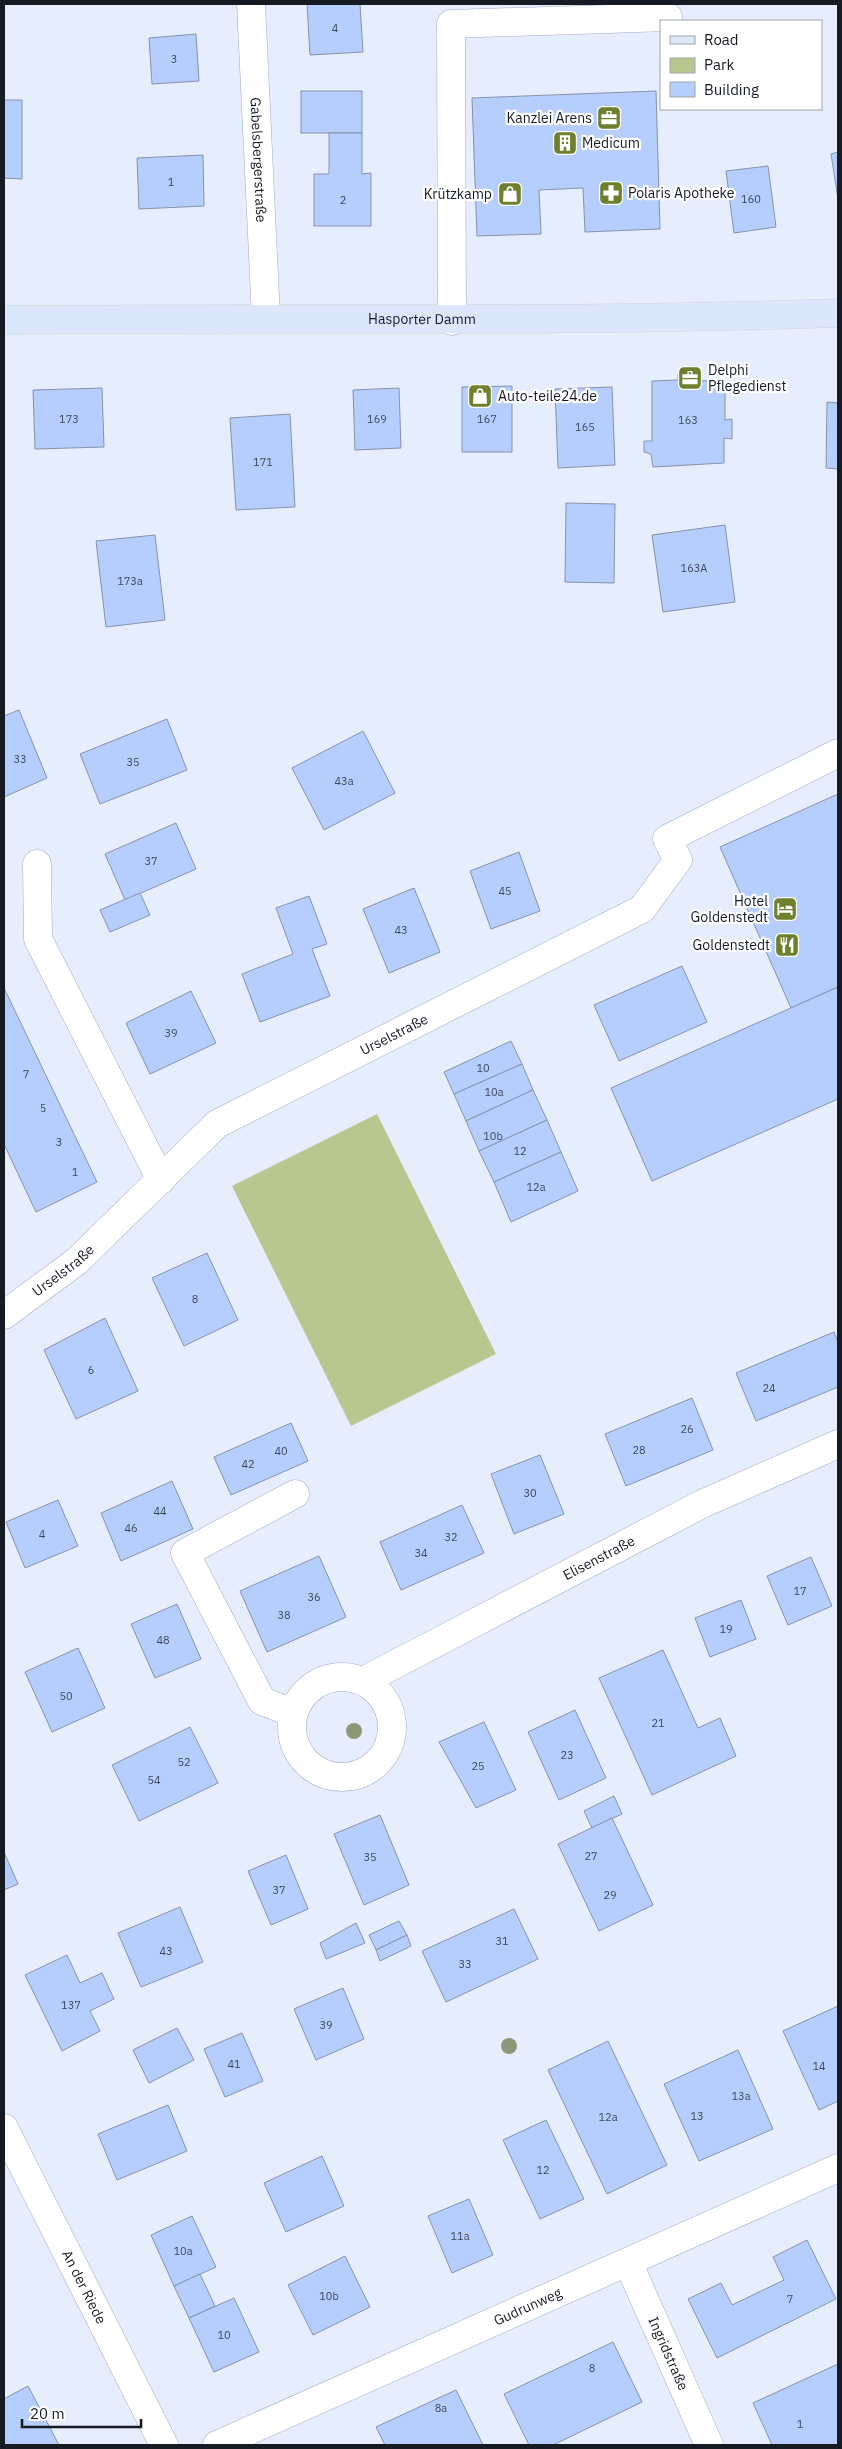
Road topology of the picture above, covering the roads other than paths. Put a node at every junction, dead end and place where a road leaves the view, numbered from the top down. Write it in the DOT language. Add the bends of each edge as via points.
graph roads {
  1 [pos="250,4"];
  2 [pos="668,17"];
  3 [pos="838,313"];
  4 [pos="266,318"];
  5 [pos="4,320"];
  6 [pos="452,320"];
  7 [pos="838,753"];
  8 [pos="37,864"];
  9 [pos="161,1180"];
  10 [pos="4,1315"];
  11 [pos="838,1444"];
  12 [pos="295,1494"];
  13 [pos="363,1681"];
  14 [pos="293,1713"];
  15 [pos="4,2128"];
  16 [pos="838,2168"];
  17 [pos="628,2262"];
  18 [pos="164,2445"];
  19 [pos="217,2445"];
  20 [pos="708,2445"];
  1 -- 4 [label="street, Gabelsbergerstraße"];
  2 -- 6 [label="street" via="450,24"];
  3 -- 6 [label="main road, Hasporter Damm"];
  4 -- 5 [label="main road, Hasporter Damm"];
  4 -- 6 [label="main road, Hasporter Damm"];
  7 -- 9 [label="street, Urselstraße" via="667,839 678,860 642,909 217,1124"];
  8 -- 9 [label="street" via="38,939"];
  9 -- 10 [label="street, Urselstraße" via="77,1261"];
  11 -- 13 [label="street, Elisenstraße" via="702,1504"];
  12 -- 14 [label="street" via="184,1553 262,1701"];
  13 -- 14 [label="street" via="346,1676 329,1678 306,1692"];
  13 -- 14 [label="street" via="387,1704 392,1716 392,1733 387,1750 371,1768 356,1776 336,1777 319,1773 303,1760 291,1731"];
  15 -- 18 [label="street, An der Riede"];
  16 -- 17 [label="street, Gudrunweg"];
  17 -- 19 [label="street, Gudrunweg"];
  17 -- 20 [label="street, Ingridstraße"];
}
